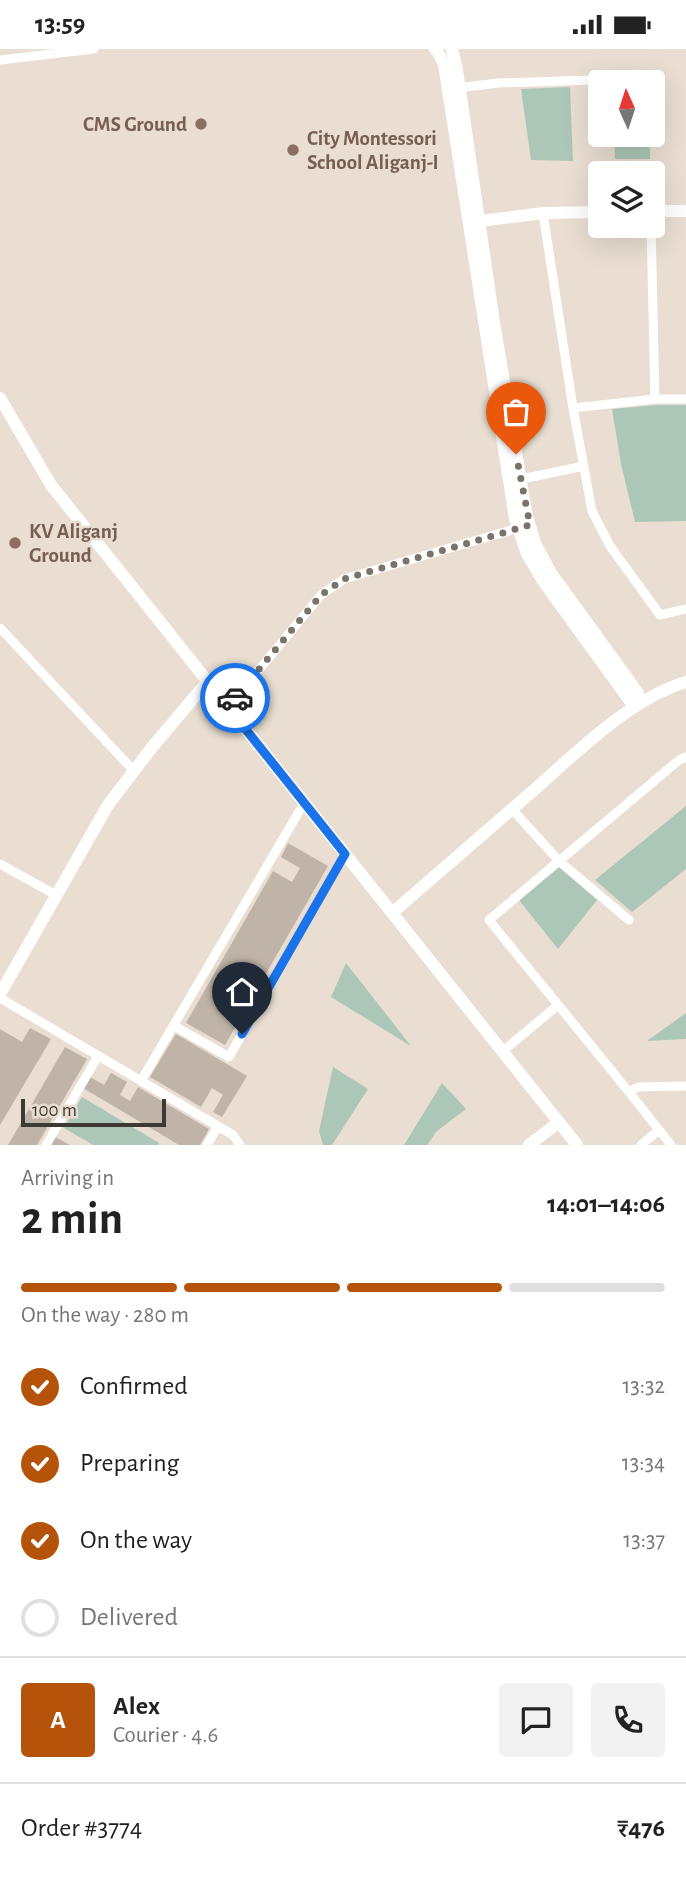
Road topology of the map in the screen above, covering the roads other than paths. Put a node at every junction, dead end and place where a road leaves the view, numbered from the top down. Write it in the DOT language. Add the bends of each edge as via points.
graph roads {
  1 [pos="93,49"];
  2 [pos="435,49"];
  3 [pos="452,49"];
  4 [pos="0,60"];
  5 [pos="588,80"];
  6 [pos="454,89"];
  7 [pos="665,211"];
  8 [pos="686,211"];
  9 [pos="543,212"];
  10 [pos="588,212"];
  11 [pos="474,222"];
  12 [pos="651,238"];
  13 [pos="0,398"];
  14 [pos="655,399"];
  15 [pos="686,399"];
  16 [pos="573,408"];
  17 [pos="584,466"];
  18 [pos="515,480"];
  19 [pos="524,527"];
  20 [pos="686,609"];
  21 [pos="0,628"];
  22 [pos="208,681"];
  23 [pos="686,682"];
  24 [pos="638,703"];
  25 [pos="228,707"];
  26 [pos="686,757"];
  27 [pos="134,771"];
  28 [pos="304,803"];
  29 [pos="512,809"];
  30 [pos="345,854"];
  31 [pos="559,861"];
  32 [pos="0,864"];
  33 [pos="56,895"];
  34 [pos="392,913"];
  35 [pos="629,920"];
  36 [pos="0,996"];
  37 [pos="558,1005"];
  38 [pos="174,1026"];
  39 [pos="502,1052"];
  40 [pos="97,1056"];
  41 [pos="141,1081"];
  42 [pos="686,1086"];
  43 [pos="629,1091"];
  44 [pos="559,1122"];
  45 [pos="218,1126"];
  46 [pos="659,1130"];
  47 [pos="46,1145"];
  48 [pos="207,1145"];
  49 [pos="240,1145"];
  50 [pos="529,1145"];
  51 [pos="577,1145"];
  52 [pos="641,1145"];
  53 [pos="671,1145"];
  1 -- 4 [label="street"];
  2 -- 6 [label="street"];
  3 -- 6 [label="street"];
  5 -- 6 [label="street"];
  6 -- 11 [label="street"];
  7 -- 8 [label="street"];
  9 -- 10 [label="street"];
  9 -- 11 [label="street"];
  9 -- 16 [label="street"];
  11 -- 18 [label="street"];
  12 -- 14 [label="street"];
  13 -- 22 [label="street" via="51,485"];
  14 -- 15 [label="street"];
  14 -- 16 [label="street"];
  16 -- 17 [label="street"];
  17 -- 18 [label="street"];
  17 -- 20 [label="street" via="592,511 617,556 660,615"];
  18 -- 19 [label="street" via="514,519"];
  19 -- 24 [label="street" via="527,554 543,581 630,701"];
  19 -- 25 [label="street" via="344,579 321,595"];
  21 -- 27 [label="street"];
  22 -- 25 [label="street"];
  22 -- 27 [label="street"];
  23 -- 24 [label="street"];
  24 -- 29 [label="street"];
  25 -- 28 [label="street"];
  26 -- 31 [label="street"];
  27 -- 33 [label="street" via="108,805"];
  28 -- 30 [label="street"];
  28 -- 38 [label="street"];
  29 -- 31 [label="street"];
  29 -- 34 [label="street"];
  30 -- 34 [label="street"];
  30 -- 38 [label="street" via="229,1057"];
  31 -- 35 [label="street"];
  31 -- 37 [label="street" via="489,921"];
  32 -- 33 [label="street"];
  33 -- 36 [label="street"];
  34 -- 39 [label="street"];
  36 -- 40 [label="street"];
  37 -- 39 [label="street"];
  37 -- 43 [label="street"];
  38 -- 41 [label="street"];
  39 -- 44 [label="street"];
  40 -- 41 [label="street"];
  40 -- 47 [label="street"];
  41 -- 45 [label="street"];
  42 -- 43 [label="street"];
  43 -- 46 [label="street"];
  44 -- 50 [label="street"];
  44 -- 51 [label="street"];
  45 -- 48 [label="street"];
  45 -- 49 [label="street"];
  46 -- 52 [label="street"];
  46 -- 53 [label="street"];
}
